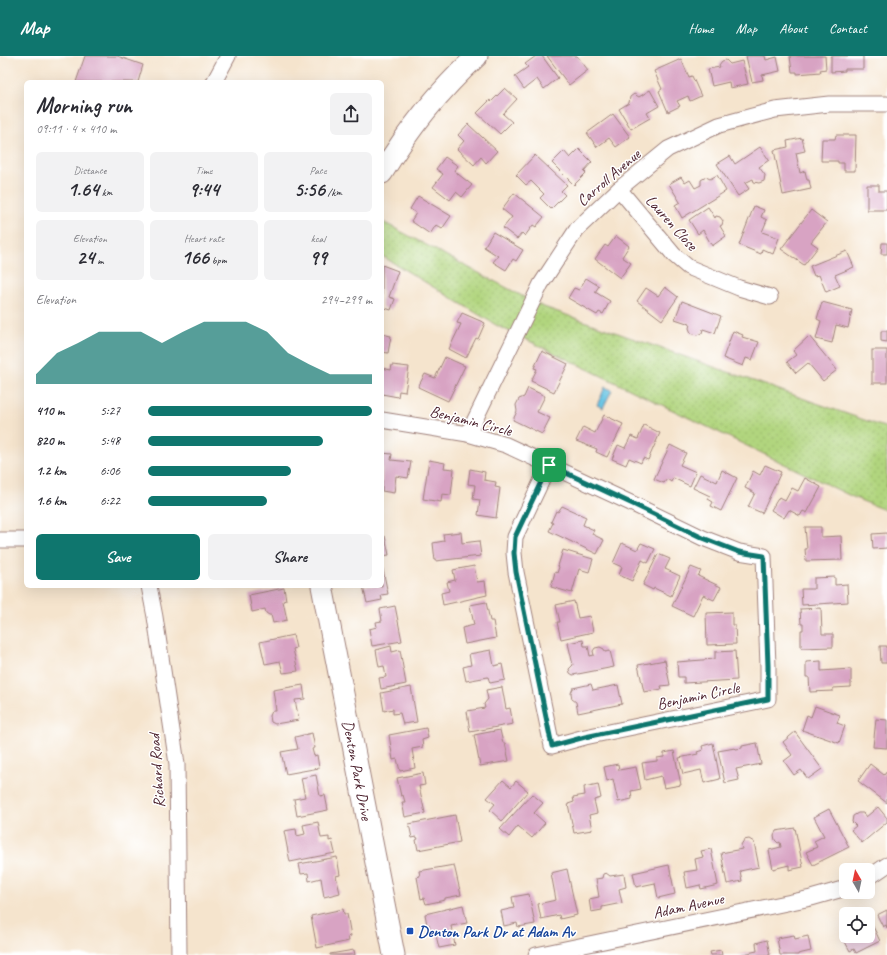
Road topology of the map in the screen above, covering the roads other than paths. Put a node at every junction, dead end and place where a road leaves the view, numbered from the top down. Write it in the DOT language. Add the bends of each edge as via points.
graph roads {
  1 [pos="228,56"];
  2 [pos="477,56"];
  3 [pos="215,80"];
  4 [pos="887,104"];
  5 [pos="384,170"];
  6 [pos="618,189"];
  7 [pos="770,297"];
  8 [pos="384,420"];
  9 [pos="468,434"];
  10 [pos="549,465"];
  11 [pos="0,540"];
  12 [pos="24,540"];
  13 [pos="149,588"];
  14 [pos="322,588"];
  15 [pos="887,865"];
  16 [pos="875,873"];
  17 [pos="839,890"];
  18 [pos="179,955"];
  19 [pos="394,955"];
  20 [pos="536,955"];
  1 -- 3 [label="street"];
  2 -- 5 [label="main road" via="433,102"];
  4 -- 6 [label="street, Carroll Avenue" via="829,104 775,110 719,125 668,150"];
  6 -- 7 [label="street, Lauren Close" via="674,255 688,267 739,288"];
  6 -- 9 [label="street, Carroll Avenue" via="577,229 540,284"];
  8 -- 9 [label="street, Benjamin Circle"];
  9 -- 10 [label="street, Benjamin Circle" via="506,445"];
  10 -- 10 [label="street, Benjamin Circle" via="703,538 739,552 764,556 768,699 552,746 514,553 515,537"];
  11 -- 12 [label="street"];
  13 -- 18 [label="street, Richard Road" via="176,764"];
  14 -- 19 [label="main road, Denton Park Drive"];
  15 -- 16 [label="street"];
  17 -- 20 [label="street, Adam Avenue"];
}
